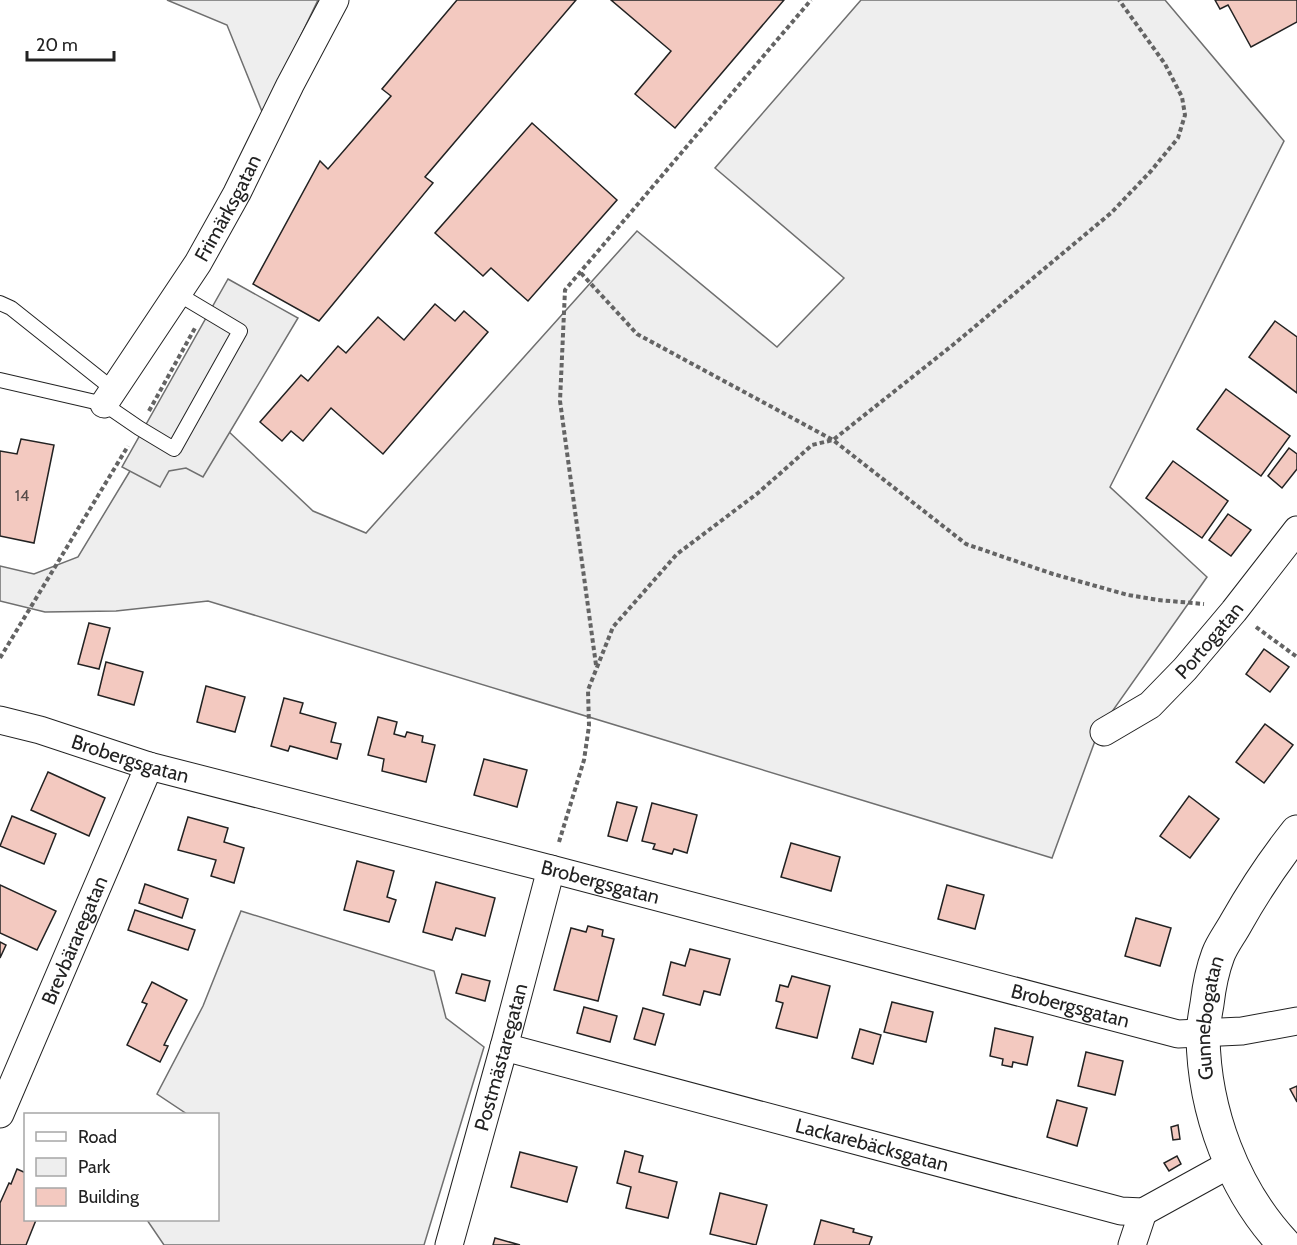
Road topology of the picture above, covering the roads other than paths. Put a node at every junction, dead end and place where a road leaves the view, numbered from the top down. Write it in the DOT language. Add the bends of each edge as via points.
graph roads {
  1 [pos="335,0"];
  2 [pos="178,294"];
  3 [pos="0,303"];
  4 [pos="0,380"];
  5 [pos="109,397"];
  6 [pos="1297,530"];
  7 [pos="0,720"];
  8 [pos="1104,732"];
  9 [pos="150,766"];
  10 [pos="1297,832"];
  11 [pos="551,869"];
  12 [pos="1297,1021"];
  13 [pos="1203,1034"];
  14 [pos="504,1047"];
  15 [pos="0,1114"];
  16 [pos="1232,1163"];
  17 [pos="1143,1212"];
  18 [pos="449,1245"];
  19 [pos="1132,1245"];
  20 [pos="1285,1245"];
  1 -- 2 [label="street, Frimärksgatan" via="237,193"];
  2 -- 5 [label="street, Frimärksgatan"];
  2 -- 5 [label="lane" via="240,331 174,449 139,428"];
  3 -- 5 [label="lane" via="11,308"];
  4 -- 5 [label="lane"];
  6 -- 8 [label="street, Portogatan" via="1185,669 1150,705"];
  7 -- 9 [label="street, Brobergsgatan"];
  9 -- 11 [label="street, Brobergsgatan"];
  9 -- 15 [label="street, Brevbäraregatan"];
  10 -- 13 [label="street, Gunnebogatan" via="1257,887 1218,953"];
  11 -- 13 [label="street, Brobergsgatan" via="1178,1034"];
  11 -- 14 [label="street, Postmästaregatan"];
  12 -- 13 [label="street, Brobergsgatan"];
  13 -- 16 [label="street, Gunnebogatan" via="1214,1117"];
  14 -- 17 [label="street, Lackarebäcksgatan" via="1121,1211"];
  14 -- 18 [label="street, Postmästaregatan"];
  16 -- 17 [label="street"];
  16 -- 20 [label="street, Gunnebogatan" via="1256,1209"];
  17 -- 19 [label="street"];
}
